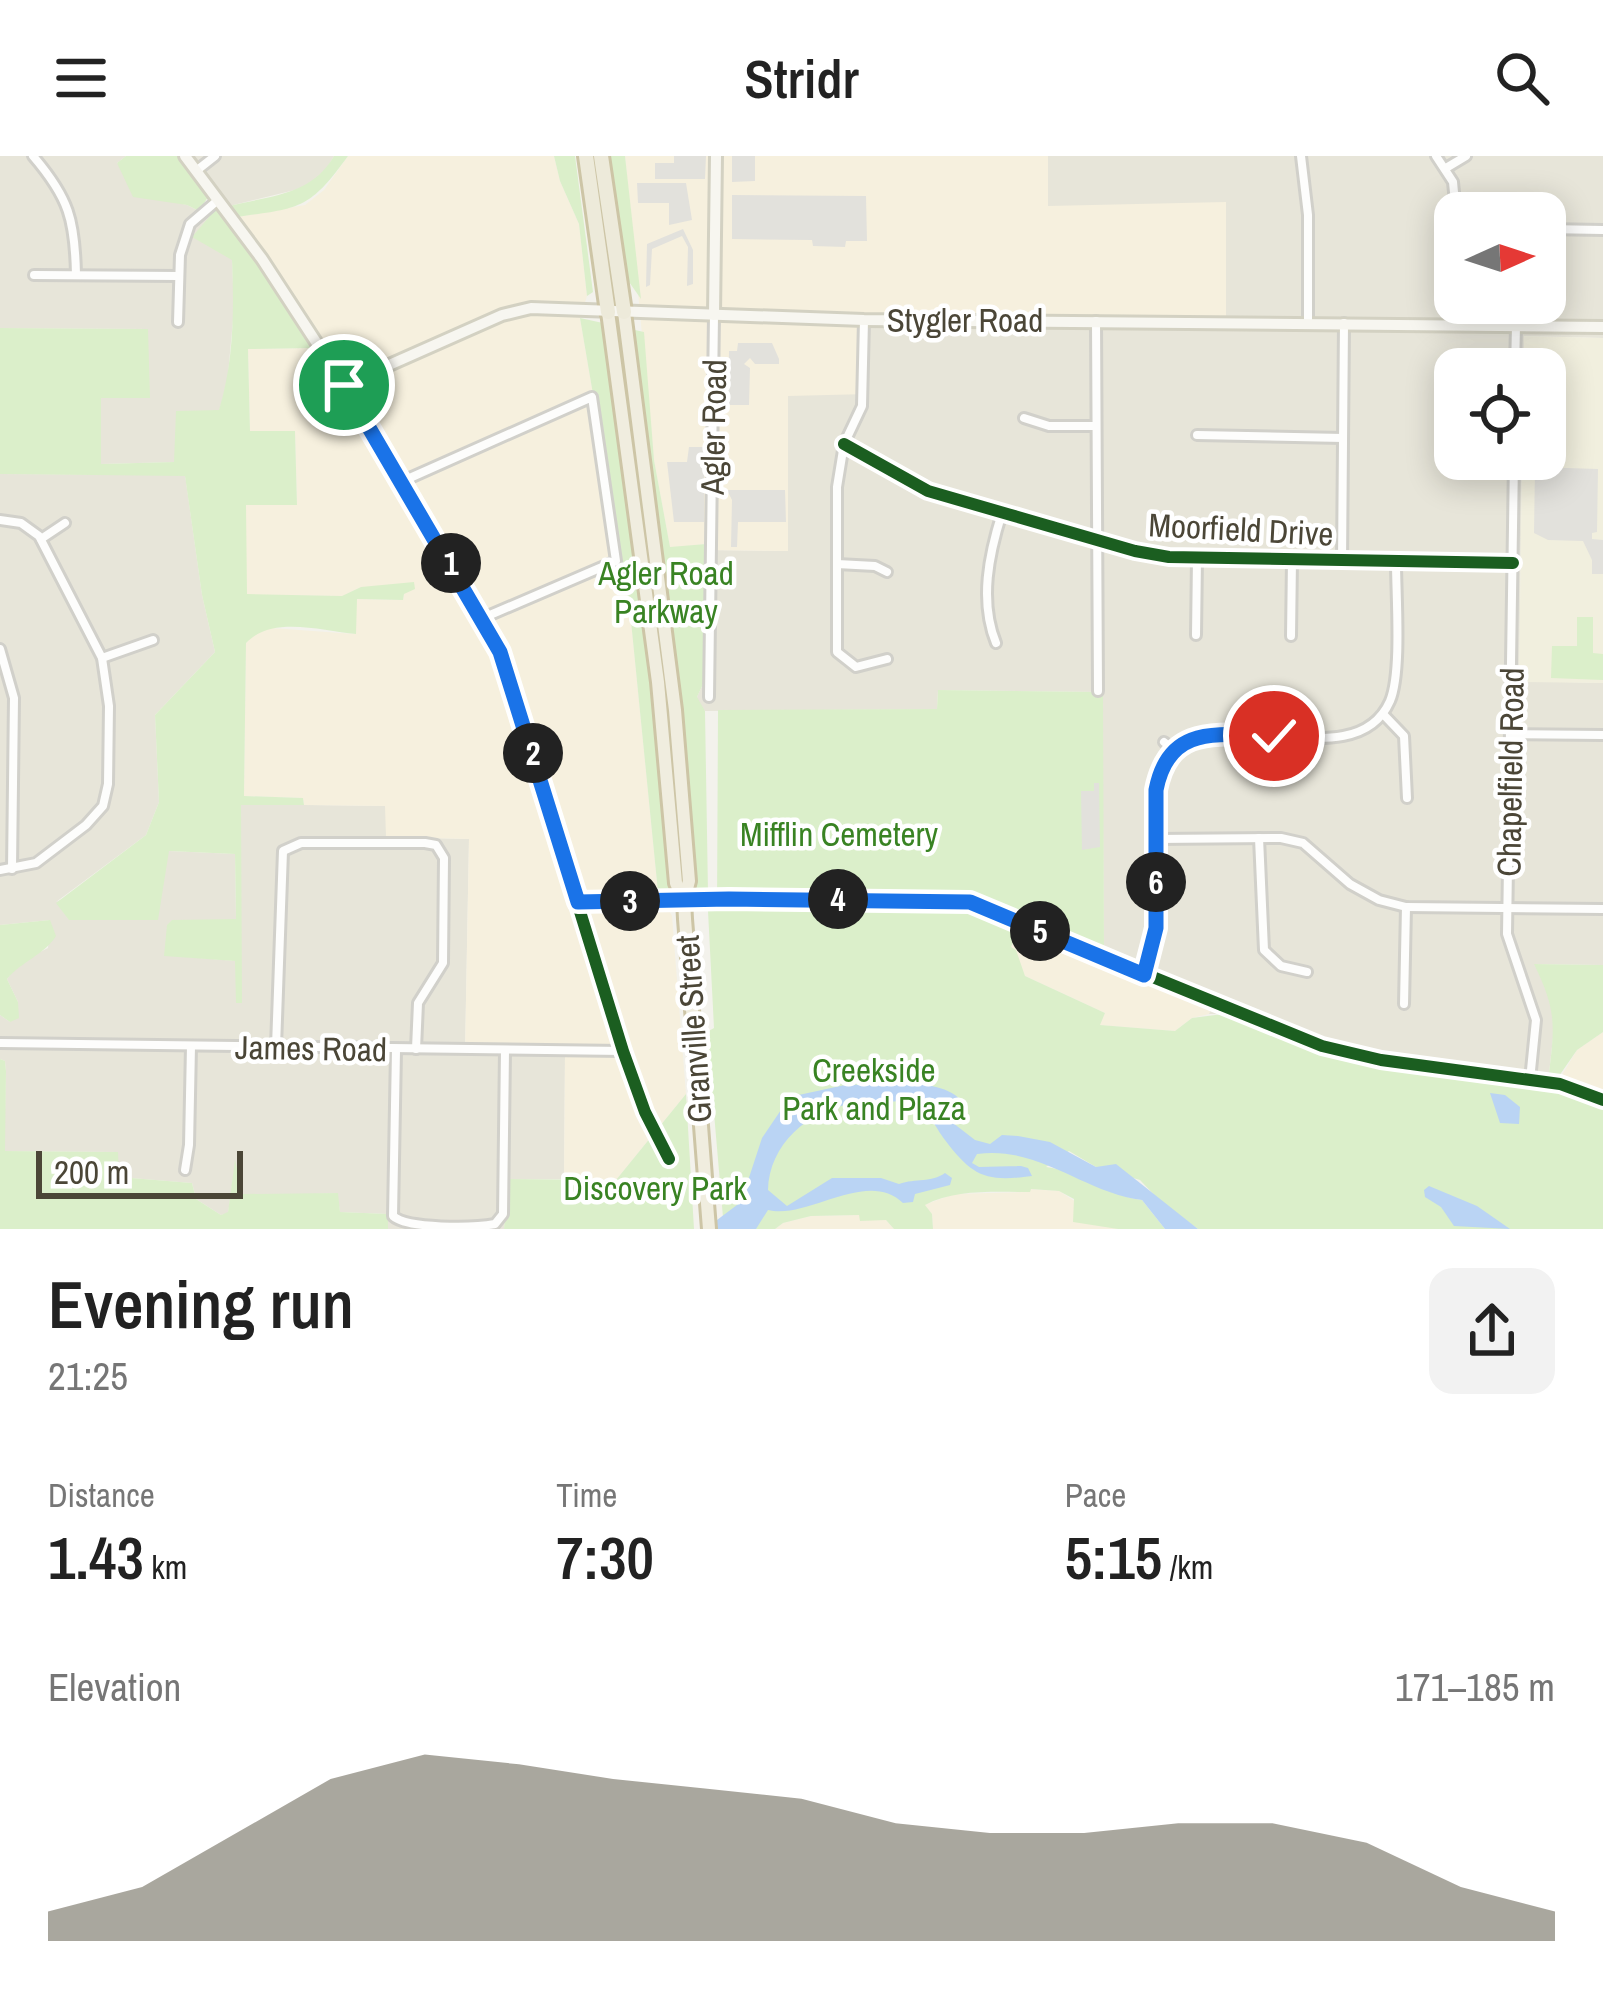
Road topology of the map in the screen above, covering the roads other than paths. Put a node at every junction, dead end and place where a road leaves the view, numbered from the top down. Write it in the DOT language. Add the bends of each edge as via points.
graph roads {
  1 [pos="33,156"];
  2 [pos="185,156"];
  3 [pos="215,156"];
  4 [pos="586,156"];
  5 [pos="601,156"];
  6 [pos="716,156"];
  7 [pos="1301,156"];
  8 [pos="1436,156"];
  9 [pos="1466,156"];
  10 [pos="1446,168"];
  11 [pos="196,170"];
  12 [pos="1454,192"];
  13 [pos="218,200"];
  14 [pos="1566,229"];
  15 [pos="1603,230"];
  16 [pos="34,275"];
  17 [pos="76,275"];
  18 [pos="179,276"];
  19 [pos="616,312"];
  20 [pos="714,315"];
  21 [pos="863,320"];
  22 [pos="1096,320"];
  23 [pos="178,322"];
  24 [pos="1308,322"];
  25 [pos="1344,323"];
  26 [pos="1456,325"];
  27 [pos="1516,326"];
  28 [pos="1603,327"];
  29 [pos="1515,348"];
  30 [pos="344,385"];
  31 [pos="1024,418"];
  32 [pos="1096,426"];
  33 [pos="1197,435"];
  34 [pos="1342,437"];
  35 [pos="844,444"];
  36 [pos="1514,480"];
  37 [pos="403,481"];
  38 [pos="1002,513"];
  39 [pos="0,520"];
  40 [pos="65,523"];
  41 [pos="41,539"];
  42 [pos="1097,541"];
  43 [pos="1197,559"];
  44 [pos="1292,560"];
  45 [pos="1342,562"];
  46 [pos="1396,562"];
  47 [pos="1513,563"];
  48 [pos="837,564"];
  49 [pos="887,572"];
  50 [pos="483,618"];
  51 [pos="1196,635"];
  52 [pos="1291,636"];
  53 [pos="153,640"];
  54 [pos="996,643"];
  55 [pos="0,649"];
  56 [pos="102,658"];
  57 [pos="887,659"];
  58 [pos="1098,691"];
  59 [pos="710,698"];
  60 [pos="1383,714"];
  61 [pos="1511,734"];
  62 [pos="1603,735"];
  63 [pos="1164,742"];
  64 [pos="1174,750"];
  65 [pos="1407,798"];
  66 [pos="1156,838"];
  67 [pos="1259,838"];
  68 [pos="12,869"];
  69 [pos="0,870"];
  70 [pos="684,901"];
  71 [pos="578,902"];
  72 [pos="1406,907"];
  73 [pos="1508,908"];
  74 [pos="1603,910"];
  75 [pos="1307,972"];
  76 [pos="1144,975"];
  77 [pos="1404,1004"];
  78 [pos="0,1043"];
  79 [pos="190,1046"];
  80 [pos="276,1047"];
  81 [pos="396,1049"];
  82 [pos="416,1049"];
  83 [pos="505,1051"];
  84 [pos="622,1051"];
  85 [pos="1530,1080"];
  86 [pos="1603,1100"];
  87 [pos="669,1159"];
  88 [pos="184,1170"];
  89 [pos="710,1229"];
  1 -- 17 [label="street" via="70,208"];
  2 -- 11 [label="main road"];
  3 -- 11 [label="street"];
  4 -- 19 [label="highway"];
  5 -- 19 [label="highway"];
  6 -- 20 [label="main road, Agler Road"];
  7 -- 24 [label="street"];
  8 -- 10 [label="street"];
  9 -- 10 [label="street"];
  10 -- 12 [label="street"];
  11 -- 13 [label="main road"];
  13 -- 18 [label="street" via="190,224"];
  13 -- 30 [label="main road"];
  14 -- 15 [label="street"];
  16 -- 17 [label="street"];
  17 -- 18 [label="street"];
  18 -- 23 [label="street"];
  19 -- 20 [label="main road, Stygler Road"];
  19 -- 30 [label="main road, Stygler Road" via="521,309"];
  19 -- 70 [label="highway, Granville Street"];
  20 -- 21 [label="main road, Stygler Road"];
  20 -- 59 [label="street, Agler Road"];
  21 -- 22 [label="main road, Stygler Road"];
  21 -- 35 [label="street" via="862,406"];
  22 -- 24 [label="main road, Stygler Road"];
  22 -- 32 [label="street"];
  24 -- 25 [label="main road, Stygler Road"];
  25 -- 26 [label="main road, Stygler Road"];
  25 -- 34 [label="street"];
  26 -- 27 [label="main road, Stygler Road"];
  27 -- 28 [label="main road, Stygler Road"];
  27 -- 29 [label="street"];
  30 -- 37 [label="street"];
  31 -- 32 [label="street"];
  32 -- 42 [label="street"];
  33 -- 34 [label="street"];
  34 -- 45 [label="street"];
  35 -- 38 [label="street, Moorfield Drive" via="928,490"];
  35 -- 48 [label="street"];
  36 -- 47 [label="street, Chapelfield Road"];
  37 -- 50 [label="street"];
  37 -- 50 [label="street" via="592,398 616,561"];
  38 -- 42 [label="street, Moorfield Drive"];
  38 -- 54 [label="street" via="988,576"];
  39 -- 41 [label="street" via="21,523"];
  40 -- 41 [label="street"];
  41 -- 56 [label="street"];
  42 -- 43 [label="street, Moorfield Drive"];
  42 -- 58 [label="street"];
  43 -- 44 [label="street, Moorfield Drive"];
  43 -- 51 [label="street"];
  44 -- 45 [label="street, Moorfield Drive"];
  44 -- 52 [label="street"];
  45 -- 46 [label="street, Moorfield Drive"];
  46 -- 47 [label="street, Moorfield Drive"];
  46 -- 60 [label="street" via="1395,681"];
  47 -- 61 [label="street, Chapelfield Road"];
  48 -- 49 [label="street"];
  48 -- 57 [label="street" via="837,652 856,667"];
  50 -- 71 [label="street" via="513,685"];
  53 -- 56 [label="street"];
  55 -- 68 [label="street" via="14,698"];
  56 -- 68 [label="street" via="109,780 97,815 36,863"];
  60 -- 64 [label="street" via="1357,732 1210,734"];
  60 -- 65 [label="street" via="1404,736"];
  61 -- 62 [label="street"];
  61 -- 73 [label="street, Chapelfield Road"];
  63 -- 64 [label="street"];
  64 -- 66 [label="street" via="1160,770"];
  66 -- 67 [label="street"];
  66 -- 76 [label="street" via="1156,928"];
  67 -- 72 [label="street" via="1304,843 1350,884"];
  67 -- 75 [label="street" via="1264,950 1281,966"];
  68 -- 69 [label="street"];
  70 -- 71 [label="street"];
  70 -- 76 [label="street" via="970,902"];
  70 -- 89 [label="highway, Granville Street"];
  71 -- 84 [label="street"];
  72 -- 73 [label="street"];
  72 -- 77 [label="street"];
  73 -- 74 [label="street"];
  73 -- 85 [label="street, Chapelfield Road" via="1509,947 1535,1020"];
  76 -- 85 [label="street" via="1358,1056"];
  78 -- 79 [label="street, James Road"];
  79 -- 80 [label="street, James Road"];
  79 -- 88 [label="street"];
  80 -- 81 [label="street, James Road"];
  80 -- 82 [label="street" via="283,851 301,843 425,843 444,858 444,957 418,1003"];
  81 -- 82 [label="street, James Road"];
  81 -- 83 [label="street" via="395,1219 405,1225 499,1220"];
  82 -- 83 [label="street, James Road"];
  83 -- 84 [label="street, James Road"];
  84 -- 87 [label="street"];
  85 -- 86 [label="street"];
}
